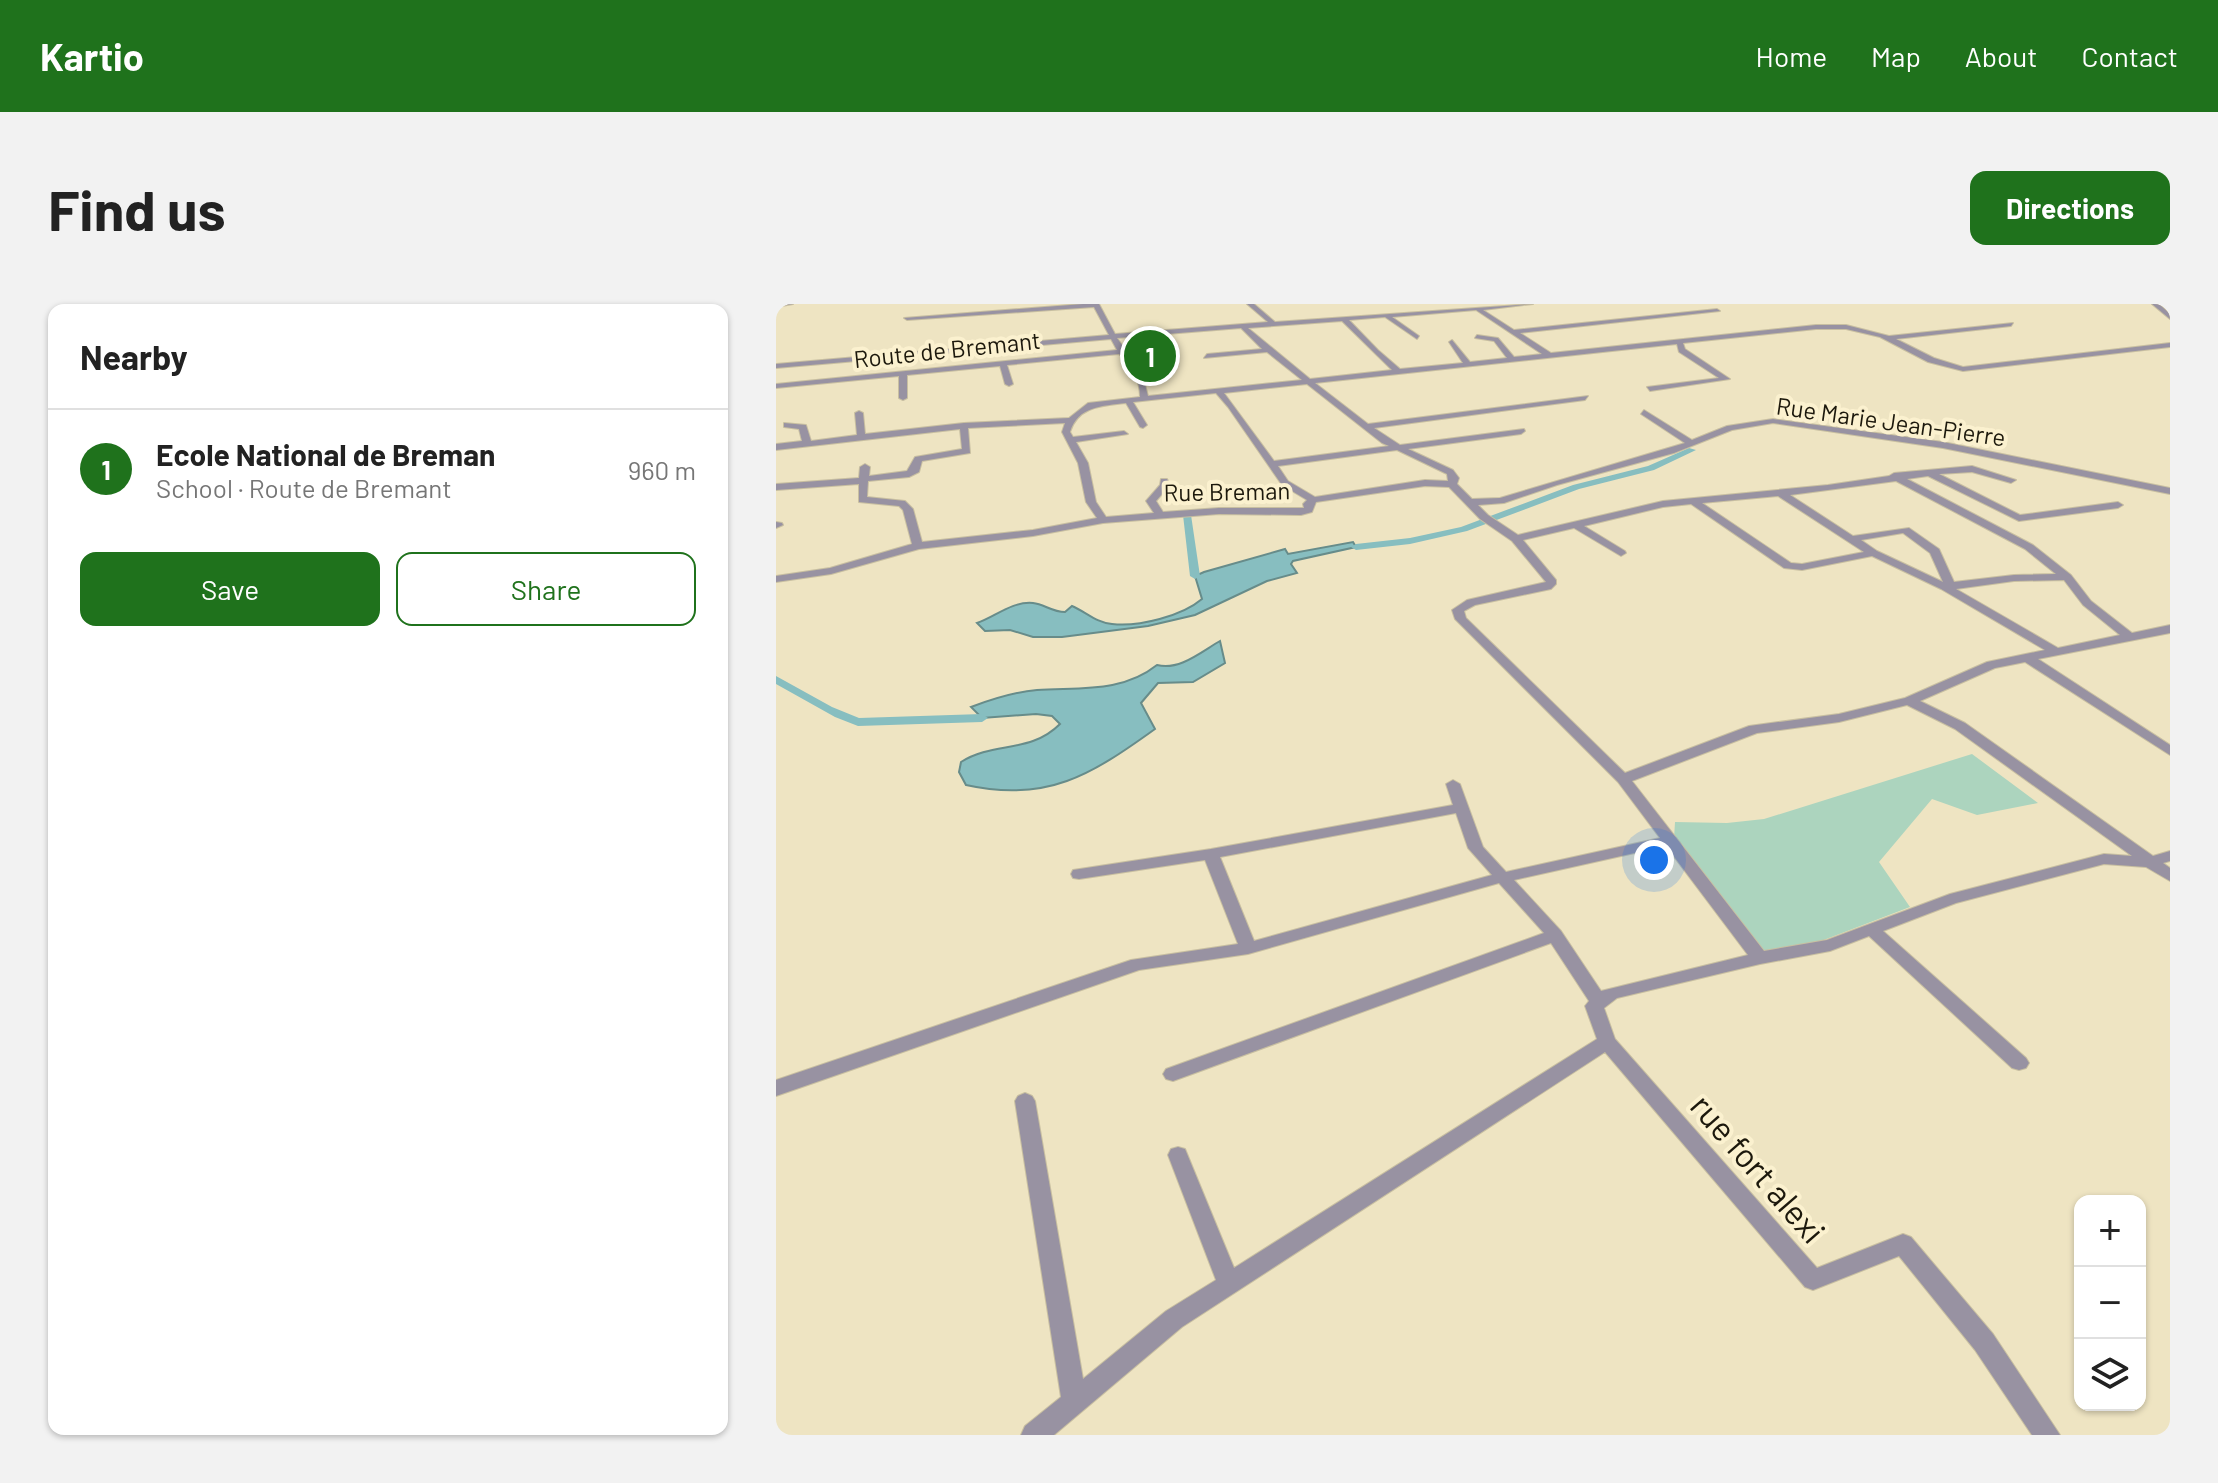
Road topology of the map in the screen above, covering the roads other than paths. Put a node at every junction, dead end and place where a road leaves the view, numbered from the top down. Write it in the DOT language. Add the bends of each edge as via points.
graph roads {
  1 [pos="790,304"];
  2 [pos="974,304"];
  3 [pos="1250,304"];
  4 [pos="1400,304"];
  5 [pos="1530,304"];
  6 [pos="2155,304"];
  7 [pos="776,305"];
  8 [pos="1097,307"];
  9 [pos="902,309"];
  10 [pos="1478,309"];
  11 [pos="1717,311"];
  12 [pos="1411,315"];
  13 [pos="1387,316"];
  14 [pos="2170,317"];
  15 [pos="907,318"];
  16 [pos="1344,319"];
  17 [pos="1625,320"];
  18 [pos="1424,322"];
  19 [pos="1396,323"];
  20 [pos="1274,324"];
  21 [pos="2011,324"];
  22 [pos="948,325"];
  23 [pos="1242,326"];
  24 [pos="1107,327"];
  25 [pos="1638,328"];
  26 [pos="1512,332"];
  27 [pos="1114,337"];
  28 [pos="1417,337"];
  29 [pos="1477,337"];
  30 [pos="1651,337"];
  31 [pos="1888,338"];
  32 [pos="943,340"];
  33 [pos="1452,342"];
  34 [pos="1680,344"];
  35 [pos="1663,345"];
  36 [pos="2170,345"];
  37 [pos="1269,350"];
  38 [pos="1121,352"];
  39 [pos="1207,356"];
  40 [pos="1550,356"];
  41 [pos="1513,360"];
  42 [pos="1003,364"];
  43 [pos="1469,365"];
  44 [pos="776,366"];
  45 [pos="1400,373"];
  46 [pos="903,374"];
  47 [pos="1311,383"];
  48 [pos="1009,384"];
  49 [pos="776,386"];
  50 [pos="1650,389"];
  51 [pos="1219,392"];
  52 [pos="903,398"];
  53 [pos="1144,398"];
  54 [pos="1585,398"];
  55 [pos="1128,400"];
  56 [pos="1644,412"];
  57 [pos="859,413"];
  58 [pos="1072,420"];
  59 [pos="787,425"];
  60 [pos="1143,425"];
  61 [pos="964,426"];
  62 [pos="1369,426"];
  63 [pos="1521,431"];
  64 [pos="1124,434"];
  65 [pos="861,437"];
  66 [pos="1069,440"];
  67 [pos="1691,443"];
  68 [pos="807,444"];
  69 [pos="776,447"];
  70 [pos="1401,448"];
  71 [pos="1274,464"];
  72 [pos="865,467"];
  73 [pos="1928,472"];
  74 [pos="1894,476"];
  75 [pos="864,480"];
  76 [pos="2011,480"];
  77 [pos="1164,481"];
  78 [pos="1452,484"];
  79 [pos="776,487"];
  80 [pos="2170,491"];
  81 [pos="1779,492"];
  82 [pos="1313,500"];
  83 [pos="1691,500"];
  84 [pos="1472,502"];
  85 [pos="2118,505"];
  86 [pos="1159,514"];
  87 [pos="1103,520"];
  88 [pos="1576,525"];
  89 [pos="1516,539"];
  90 [pos="1851,539"];
  91 [pos="918,546"];
  92 [pos="1621,553"];
  93 [pos="1873,553"];
  94 [pos="2067,577"];
  95 [pos="776,579"];
  96 [pos="1948,587"];
  97 [pos="2170,629"];
  98 [pos="2130,637"];
  99 [pos="2057,652"];
  100 [pos="2027,658"];
  101 [pos="1909,701"];
  102 [pos="2170,751"];
  103 [pos="1623,779"];
  104 [pos="1453,784"];
  105 [pos="1461,808"];
  106 [pos="1670,840"];
  107 [pos="1211,854"];
  108 [pos="2170,856"];
  109 [pos="2150,862"];
  110 [pos="1079,874"];
  111 [pos="2170,876"];
  112 [pos="1503,877"];
  113 [pos="1871,929"];
  114 [pos="1555,935"];
  115 [pos="1248,948"];
  116 [pos="1760,958"];
  117 [pos="1599,1002"];
  118 [pos="1607,1042"];
  119 [pos="2019,1063"];
  120 [pos="1173,1074"];
  121 [pos="776,1088"];
  122 [pos="1025,1101"];
  123 [pos="1178,1155"];
  124 [pos="1229,1284"];
  125 [pos="1074,1402"];
  126 [pos="1034,1435"];
  127 [pos="2047,1435"];
  1 -- 7 [label="street"];
  2 -- 9 [label="street"];
  3 -- 20 [label="street"];
  4 -- 12 [label="street"];
  5 -- 10 [label="street"];
  6 -- 14 [label="street"];
  8 -- 15 [label="street"];
  8 -- 22 [label="street"];
  8 -- 24 [label="street"];
  10 -- 12 [label="street"];
  10 -- 26 [label="street"];
  11 -- 17 [label="street"];
  12 -- 13 [label="street"];
  13 -- 16 [label="street"];
  13 -- 19 [label="street"];
  16 -- 20 [label="street"];
  16 -- 45 [label="street"];
  17 -- 25 [label="street"];
  17 -- 26 [label="street"];
  18 -- 19 [label="street"];
  19 -- 28 [label="street"];
  20 -- 23 [label="street"];
  21 -- 31 [label="street"];
  23 -- 27 [label="street"];
  23 -- 37 [label="street"];
  24 -- 27 [label="street"];
  24 -- 32 [label="street"];
  26 -- 40 [label="street"];
  27 -- 38 [label="street"];
  27 -- 44 [label="street"];
  29 -- 41 [label="street" via="1496,339"];
  30 -- 35 [label="street"];
  31 -- 34 [label="street" via="1846,327 1816,327"];
  31 -- 36 [label="street" via="1963,369"];
  33 -- 43 [label="street"];
  34 -- 35 [label="street"];
  34 -- 50 [label="street" via="1726,379"];
  35 -- 40 [label="street"];
  37 -- 39 [label="street"];
  37 -- 47 [label="street"];
  38 -- 42 [label="street, Route de Bremant"];
  38 -- 53 [label="street" via="1143,384"];
  40 -- 41 [label="street"];
  41 -- 43 [label="street"];
  42 -- 46 [label="street, Route de Bremant"];
  42 -- 48 [label="street"];
  43 -- 45 [label="street"];
  45 -- 47 [label="street"];
  46 -- 49 [label="street, Route de Bremant"];
  46 -- 52 [label="street"];
  47 -- 51 [label="street"];
  47 -- 62 [label="street"];
  51 -- 53 [label="street"];
  51 -- 71 [label="street"];
  53 -- 55 [label="street"];
  54 -- 62 [label="street"];
  55 -- 58 [label="street" via="1089,405"];
  55 -- 60 [label="street"];
  56 -- 67 [label="street"];
  57 -- 65 [label="street"];
  58 -- 61 [label="street"];
  58 -- 66 [label="street" via="1066,426"];
  59 -- 68 [label="street" via="803,427"];
  61 -- 65 [label="street"];
  61 -- 75 [label="street" via="967,451 918,459 912,473"];
  62 -- 70 [label="street"];
  63 -- 70 [label="street"];
  64 -- 66 [label="street"];
  65 -- 68 [label="street"];
  66 -- 87 [label="street" via="1083,463 1091,502"];
  67 -- 80 [label="street, Rue Marie Jean-Pierre" via="1745,424 1797,423 1943,445"];
  67 -- 84 [label="street, Rue Marie Jean-Pierre" via="1501,501"];
  68 -- 69 [label="street"];
  70 -- 71 [label="street"];
  70 -- 78 [label="street" via="1450,472"];
  71 -- 82 [label="street" via="1285,483"];
  72 -- 75 [label="street"];
  73 -- 74 [label="street"];
  73 -- 76 [label="street" via="1972,469"];
  73 -- 85 [label="street" via="2019,518"];
  74 -- 81 [label="street"];
  74 -- 94 [label="street" via="2012,537"];
  75 -- 79 [label="street"];
  75 -- 91 [label="street" via="862,500 902,503 908,509"];
  77 -- 86 [label="street" via="1151,501"];
  78 -- 82 [label="street, Rue Breman" via="1425,483"];
  78 -- 84 [label="street"];
  81 -- 83 [label="street"];
  81 -- 90 [label="street"];
  82 -- 86 [label="street, Rue Breman" via="1309,510 1301,512"];
  83 -- 88 [label="street"];
  83 -- 93 [label="street" via="1788,566"];
  84 -- 89 [label="street"];
  86 -- 87 [label="street, Rue Breman"];
  87 -- 91 [label="street, Rue Breman"];
  88 -- 89 [label="street"];
  88 -- 92 [label="street"];
  89 -- 103 [label="street" via="1552,582 1471,602 1458,610 1461,619"];
  90 -- 93 [label="street"];
  90 -- 96 [label="street" via="1905,530 1935,551"];
  91 -- 95 [label="street, Rue Breman" via="831,571"];
  93 -- 96 [label="street"];
  94 -- 96 [label="street"];
  94 -- 98 [label="street" via="2087,603"];
  96 -- 99 [label="street"];
  97 -- 98 [label="street"];
  98 -- 99 [label="street"];
  99 -- 100 [label="street"];
  100 -- 101 [label="street" via="1991,665"];
  100 -- 102 [label="street"];
  101 -- 103 [label="street" via="1839,718 1754,729"];
  101 -- 109 [label="street" via="1960,726"];
  103 -- 106 [label="street"];
  104 -- 105 [label="street"];
  105 -- 107 [label="street"];
  105 -- 112 [label="street" via="1476,848"];
  106 -- 112 [label="street"];
  106 -- 116 [label="street"];
  107 -- 110 [label="street"];
  107 -- 115 [label="street"];
  108 -- 109 [label="street"];
  109 -- 111 [label="street"];
  109 -- 113 [label="street" via="2104,859 1950,899"];
  112 -- 114 [label="street"];
  112 -- 115 [label="street"];
  113 -- 116 [label="street" via="1830,945"];
  113 -- 119 [label="street"];
  114 -- 117 [label="street"];
  114 -- 120 [label="street"];
  115 -- 121 [label="street" via="1137,964"];
  116 -- 117 [label="street" via="1611,993"];
  117 -- 118 [label="street, rue fort alexi" via="1594,1006"];
  118 -- 124 [label="street"];
  118 -- 127 [label="street, rue fort alexi" via="1813,1280 1903,1244 1984,1342"];
  122 -- 125 [label="street"];
  123 -- 124 [label="street"];
  124 -- 125 [label="street" via="1174,1319"];
  125 -- 126 [label="street"];
}
